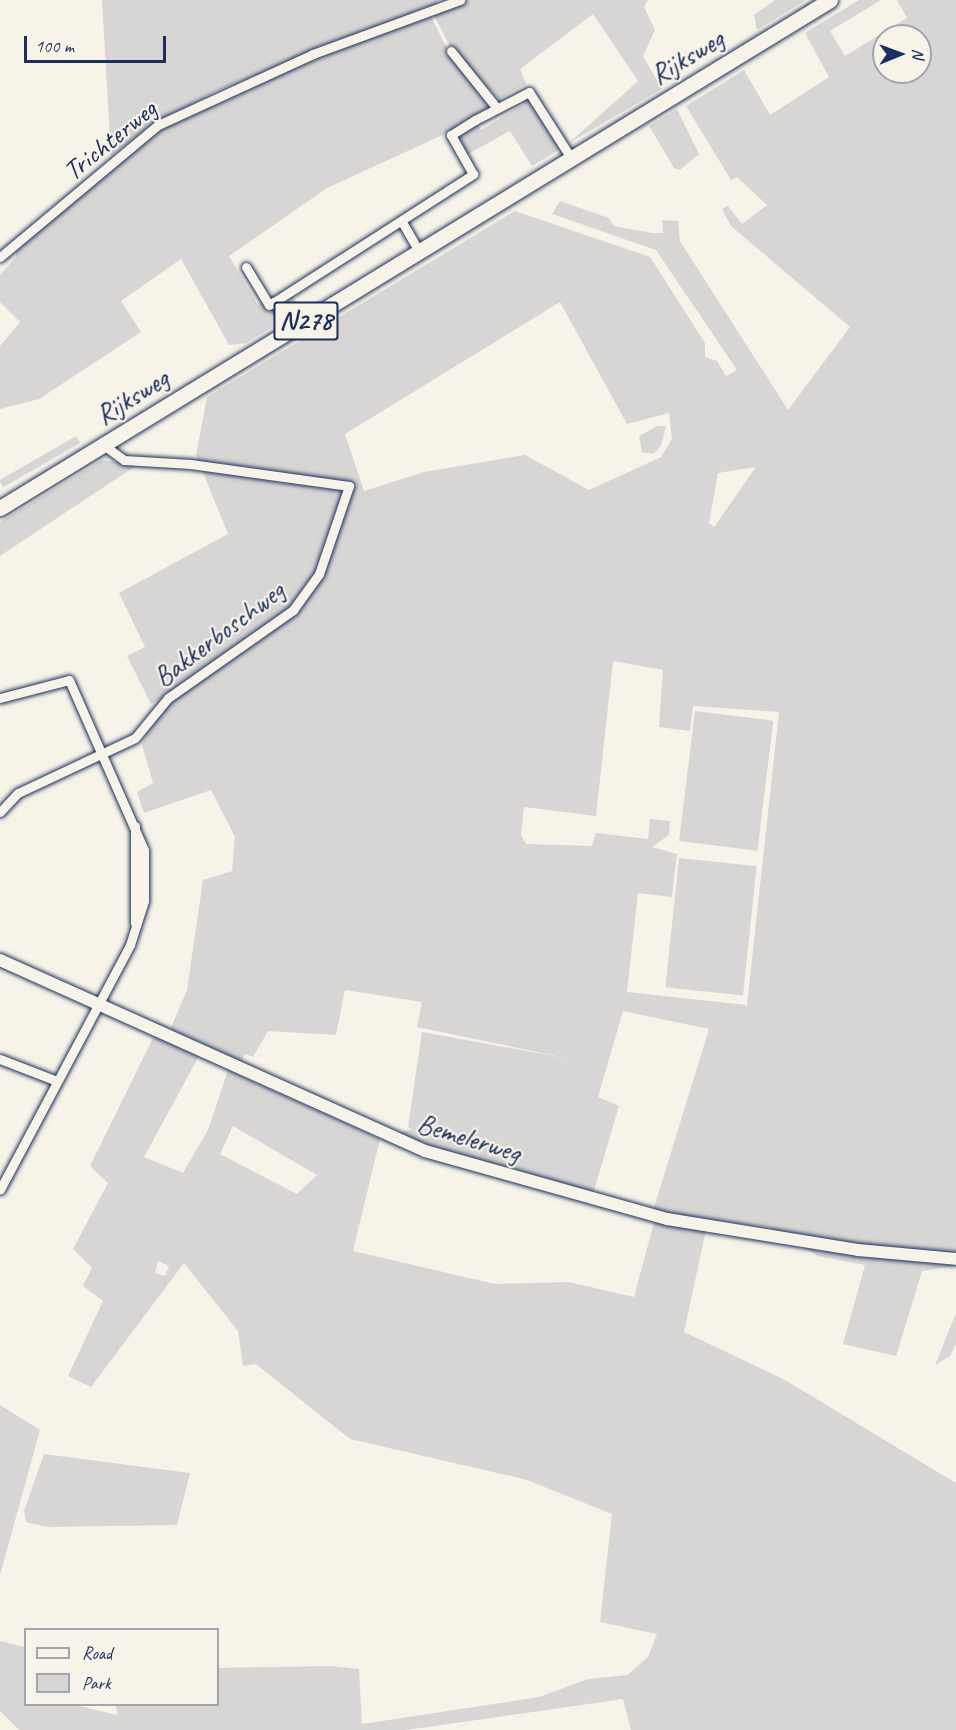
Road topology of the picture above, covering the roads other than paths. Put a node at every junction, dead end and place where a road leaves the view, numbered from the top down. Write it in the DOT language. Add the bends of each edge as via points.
graph roads {
  1 [pos="460,0"];
  2 [pos="822,2"];
  3 [pos="451,51"];
  4 [pos="496,107"];
  5 [pos="571,158"];
  6 [pos="402,222"];
  7 [pos="419,251"];
  8 [pos="0,257"];
  9 [pos="246,267"];
  10 [pos="274,302"];
  11 [pos="291,330"];
  12 [pos="103,445"];
  13 [pos="0,508"];
  14 [pos="0,698"];
  15 [pos="104,755"];
  16 [pos="0,812"];
  17 [pos="0,960"];
  18 [pos="100,1006"];
  19 [pos="0,1059"];
  20 [pos="57,1081"];
  21 [pos="0,1190"];
  22 [pos="956,1259"];
  1 -- 8 [label="street, Trichterweg" via="313,54 158,125"];
  2 -- 5 [label="main road, Rijksweg / N278"];
  3 -- 4 [label="street"];
  4 -- 5 [label="street" via="531,93"];
  4 -- 6 [label="street" via="451,135 473,174"];
  5 -- 7 [label="main road, Rijksweg / N278"];
  6 -- 7 [label="street"];
  6 -- 10 [label="street"];
  7 -- 11 [label="main road, Rijksweg / N278"];
  9 -- 10 [label="street" via="269,305"];
  10 -- 11 [label="street"];
  11 -- 12 [label="main road, Rijksweg / N278"];
  12 -- 13 [label="main road, Rijksweg / N278"];
  12 -- 15 [label="street, Bakkerboschweg" via="124,460 191,464 349,486 319,574 301,602 168,698 142,732"];
  14 -- 15 [label="street" via="13,699 66,678"];
  15 -- 16 [label="street, Bakkerboschweg" via="18,793"];
  15 -- 18 [label="street" via="135,824 135,924"];
  17 -- 18 [label="street, Bemelerweg"];
  18 -- 20 [label="street"];
  18 -- 22 [label="street, Bemelerweg" via="375,1133 465,1163 667,1219 858,1250"];
  19 -- 20 [label="street"];
  20 -- 21 [label="street"];
}
